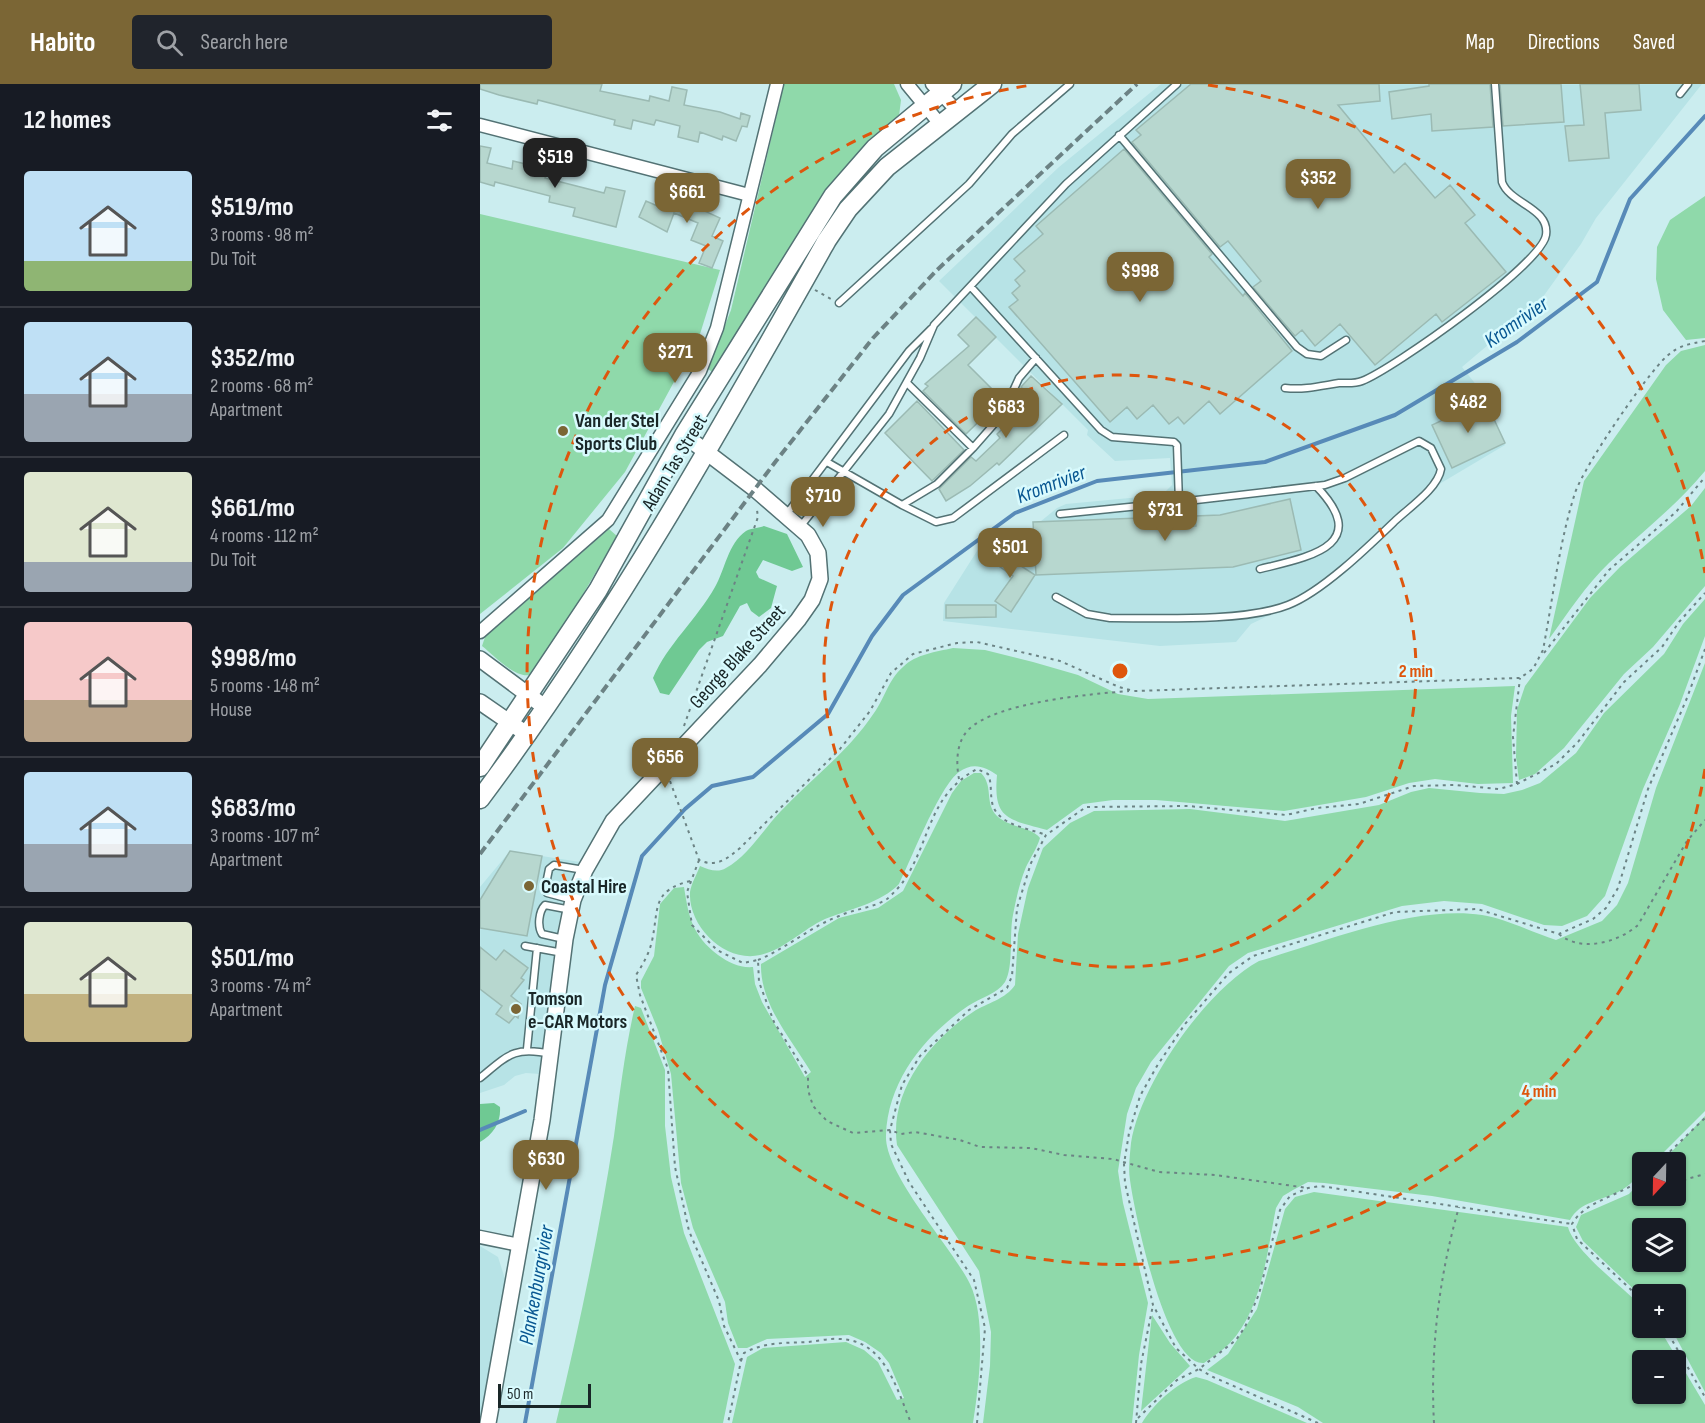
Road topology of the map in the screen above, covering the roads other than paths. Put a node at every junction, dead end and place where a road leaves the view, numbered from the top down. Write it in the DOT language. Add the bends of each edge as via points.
graph roads {
  1 [pos="777,84"];
  2 [pos="907,84"];
  3 [pos="992,84"];
  4 [pos="1070,84"];
  5 [pos="1177,84"];
  6 [pos="1494,84"];
  7 [pos="1688,84"];
  8 [pos="942,87"];
  9 [pos="1680,94"];
  10 [pos="926,106"];
  11 [pos="957,111"];
  12 [pos="940,124"];
  13 [pos="480,125"];
  14 [pos="1119,135"];
  15 [pos="749,195"];
  16 [pos="971,287"];
  17 [pos="839,303"];
  18 [pos="934,325"];
  19 [pos="1346,340"];
  20 [pos="1036,358"];
  21 [pos="907,384"];
  22 [pos="1285,388"];
  23 [pos="684,435"];
  24 [pos="1064,435"];
  25 [pos="973,448"];
  26 [pos="708,452"];
  27 [pos="827,462"];
  28 [pos="845,473"];
  29 [pos="1316,486"];
  30 [pos="1179,502"];
  31 [pos="902,506"];
  32 [pos="1060,514"];
  33 [pos="786,516"];
  34 [pos="800,527"];
  35 [pos="1260,569"];
  36 [pos="1056,597"];
  37 [pos="480,632"];
  38 [pos="480,659"];
  39 [pos="529,696"];
  40 [pos="480,702"];
  41 [pos="546,708"];
  42 [pos="511,723"];
  43 [pos="528,735"];
  44 [pos="480,767"];
  45 [pos="480,799"];
  46 [pos="585,870"];
  47 [pos="572,905"];
  48 [pos="525,946"];
  49 [pos="564,946"];
  50 [pos="537,948"];
  51 [pos="527,1049"];
  52 [pos="551,1054"];
  53 [pos="480,1078"];
  54 [pos="480,1237"];
  55 [pos="519,1245"];
  56 [pos="488,1423"];
  1 -- 15 [label="street"];
  2 -- 10 [label="street"];
  3 -- 11 [label="main road, Adam Tas Street"];
  4 -- 17 [label="lane" via="1012,134 969,184"];
  5 -- 14 [label="lane"];
  6 -- 22 [label="lane" via="1502,182 1507,192 1544,221 1545,242 1493,291 1422,347 1380,373 1360,382 1311,389"];
  7 -- 9 [label="lane"];
  8 -- 10 [label="main road, Adam Tas Street"];
  8 -- 11 [label="street"];
  10 -- 12 [label="street"];
  10 -- 23 [label="main road, Adam Tas Street" via="875,148 833,196"];
  11 -- 12 [label="main road, Adam Tas Street"];
  12 -- 26 [label="main road, Adam Tas Street" via="887,166 848,209"];
  13 -- 15 [label="street"];
  14 -- 16 [label="lane" via="1066,184"];
  14 -- 19 [label="lane" via="1297,347 1307,354 1321,356"];
  15 -- 37 [label="street" via="717,328 703,365 628,492 608,520"];
  16 -- 18 [label="lane"];
  16 -- 20 [label="lane"];
  18 -- 21 [label="lane"];
  18 -- 27 [label="lane" via="909,351"];
  20 -- 25 [label="lane" via="1019,378 1002,415"];
  20 -- 30 [label="lane" via="1101,430 1112,437 1169,440 1177,445"];
  21 -- 25 [label="lane"];
  21 -- 28 [label="lane" via="890,414"];
  23 -- 26 [label="street, George Blake Street"];
  23 -- 39 [label="main road, Adam Tas Street" via="598,590"];
  24 -- 31 [label="lane" via="953,518 936,522"];
  25 -- 31 [label="lane" via="937,484"];
  26 -- 33 [label="street, George Blake Street"];
  26 -- 41 [label="main road, Adam Tas Street"];
  27 -- 28 [label="lane"];
  27 -- 33 [label="lane"];
  28 -- 31 [label="lane"];
  28 -- 34 [label="lane"];
  29 -- 30 [label="lane"];
  29 -- 35 [label="lane" via="1335,508 1338,519 1330,545 1310,557"];
  29 -- 36 [label="lane" via="1345,478 1419,441 1431,448 1441,469 1429,488 1373,542 1310,594 1289,605 1250,614 1110,618 1087,614"];
  30 -- 32 [label="lane"];
  33 -- 34 [label="street, George Blake Street"];
  34 -- 46 [label="street, George Blake Street" via="812,541 820,566 812,600 760,665 613,821"];
  38 -- 39 [label="street"];
  39 -- 41 [label="street"];
  39 -- 42 [label="main road, Adam Tas Street"];
  40 -- 42 [label="street"];
  41 -- 43 [label="main road, Adam Tas Street"];
  42 -- 43 [label="street"];
  42 -- 44 [label="main road, Adam Tas Street"];
  43 -- 45 [label="main road, Adam Tas Street"];
  46 -- 47 [label="street, George Blake Street"];
  46 -- 47 [label="lane" via="554,865 549,869 547,893"];
  47 -- 49 [label="street, George Blake Street"];
  47 -- 49 [label="lane" via="545,905 538,928"];
  48 -- 50 [label="lane"];
  49 -- 50 [label="lane"];
  49 -- 52 [label="street, George Blake Street"];
  50 -- 51 [label="lane"];
  51 -- 52 [label="lane"];
  51 -- 53 [label="lane" via="498,1063"];
  52 -- 55 [label="street, George Blake Street"];
  54 -- 55 [label="street"];
  55 -- 56 [label="street, George Blake Street"];
}
